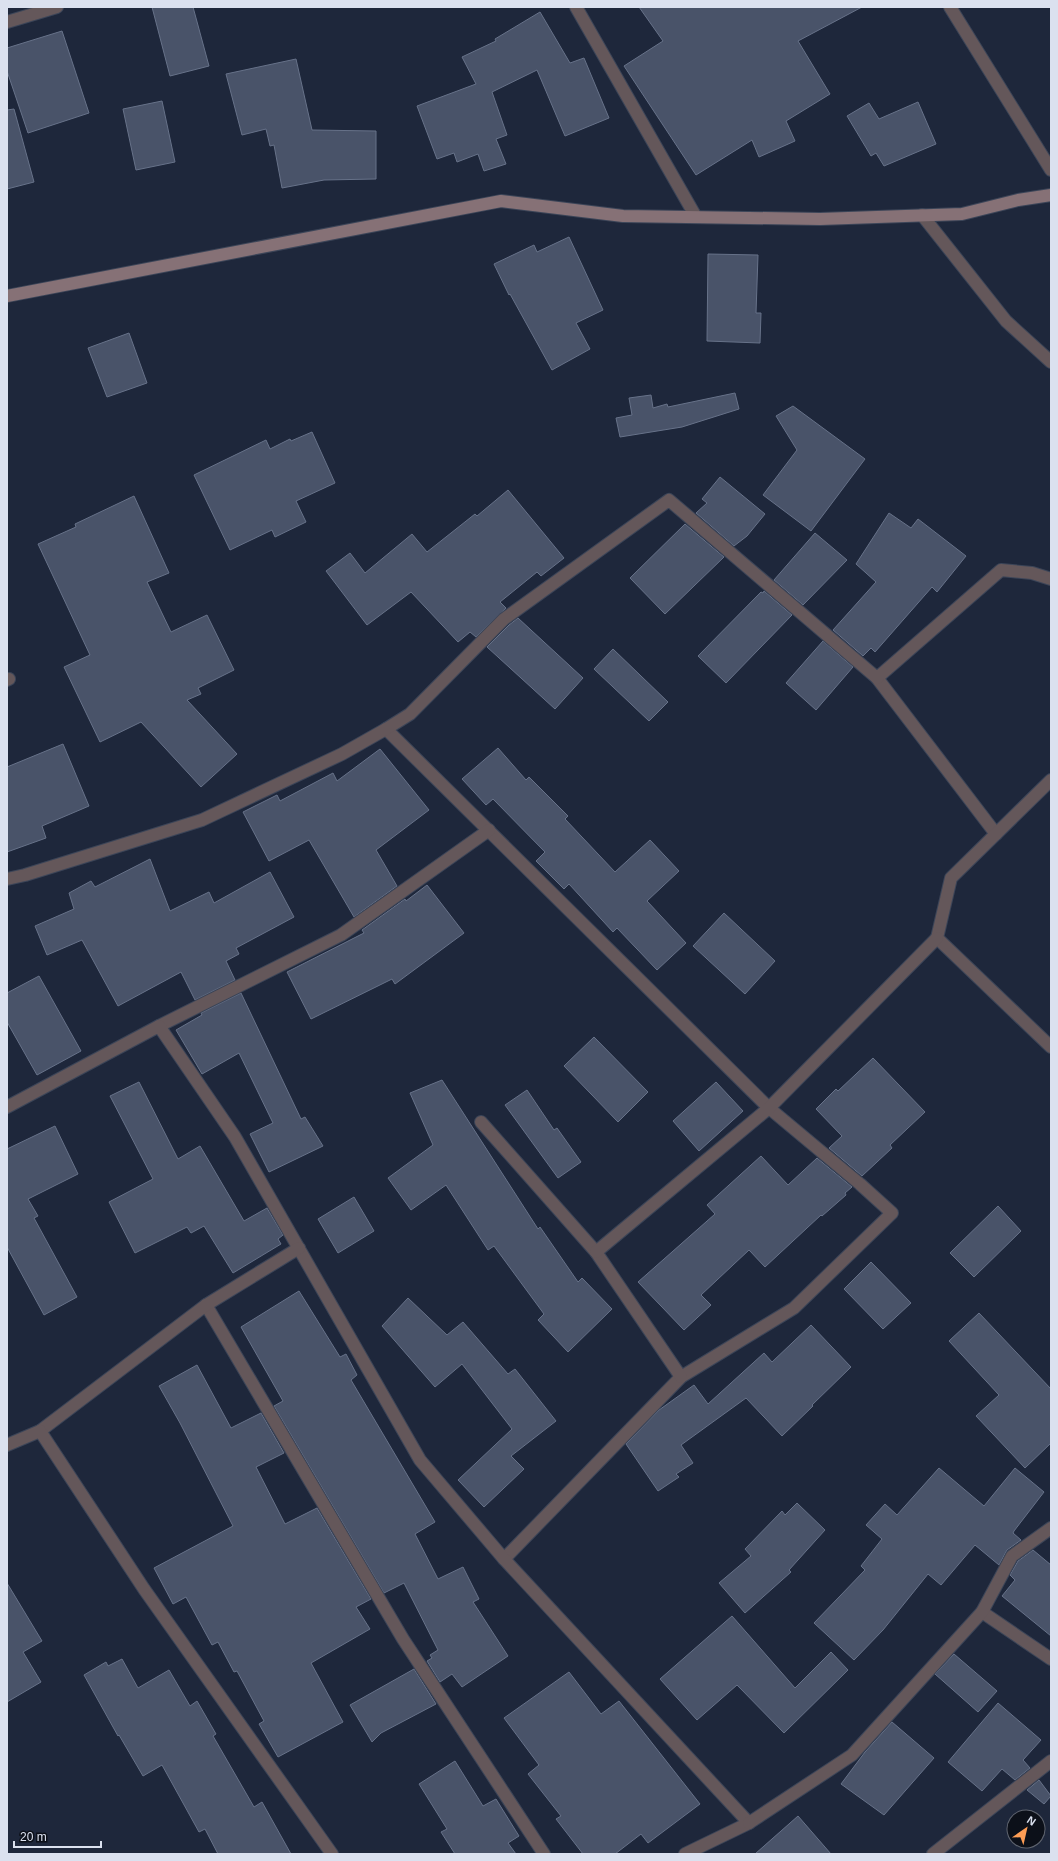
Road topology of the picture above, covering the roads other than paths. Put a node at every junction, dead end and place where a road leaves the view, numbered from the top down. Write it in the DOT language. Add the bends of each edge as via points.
graph roads {
  1 [pos="57,7"];
  2 [pos="576,7"];
  3 [pos="950,7"];
  4 [pos="7,22"];
  5 [pos="1051,170"];
  6 [pos="1051,195"];
  7 [pos="922,215"];
  8 [pos="696,217"];
  9 [pos="7,296"];
  10 [pos="1051,362"];
  11 [pos="1051,579"];
  12 [pos="878,678"];
  13 [pos="386,729"];
  14 [pos="1051,780"];
  15 [pos="489,830"];
  16 [pos="996,834"];
  17 [pos="7,879"];
  18 [pos="937,938"];
  19 [pos="158,1026"];
  20 [pos="1051,1048"];
  21 [pos="7,1107"];
  22 [pos="769,1108"];
  23 [pos="481,1122"];
  24 [pos="299,1248"];
  25 [pos="596,1252"];
  26 [pos="206,1304"];
  27 [pos="681,1377"];
  28 [pos="40,1431"];
  29 [pos="7,1445"];
  30 [pos="1051,1528"];
  31 [pos="504,1559"];
  32 [pos="982,1612"];
  33 [pos="1051,1659"];
  34 [pos="1051,1761"];
  35 [pos="749,1823"];
  36 [pos="332,1854"];
  37 [pos="544,1854"];
  38 [pos="685,1854"];
  39 [pos="933,1854"];
  1 -- 4 [label="street"];
  2 -- 8 [label="street"];
  3 -- 5 [label="street"];
  6 -- 7 [label="street" via="962,214"];
  7 -- 8 [label="street" via="820,219"];
  7 -- 10 [label="street" via="1006,321"];
  8 -- 9 [label="street" via="623,216 501,201"];
  11 -- 12 [label="street" via="1032,573 1001,570"];
  12 -- 13 [label="street" via="669,500 504,619 410,714"];
  12 -- 16 [label="street"];
  13 -- 15 [label="street"];
  13 -- 17 [label="street" via="342,754 202,820"];
  14 -- 16 [label="street"];
  15 -- 19 [label="street" via="341,935"];
  15 -- 22 [label="street"];
  16 -- 18 [label="street" via="951,878"];
  18 -- 20 [label="street"];
  18 -- 22 [label="street"];
  19 -- 21 [label="street"];
  19 -- 24 [label="street" via="235,1137"];
  22 -- 25 [label="street"];
  22 -- 27 [label="street" via="892,1213 794,1308"];
  23 -- 25 [label="street"];
  24 -- 26 [label="street"];
  24 -- 31 [label="street" via="420,1460"];
  25 -- 27 [label="street"];
  26 -- 28 [label="street"];
  26 -- 37 [label="street" via="403,1639"];
  27 -- 31 [label="street"];
  28 -- 29 [label="street"];
  28 -- 36 [label="street" via="144,1589"];
  30 -- 32 [label="street" via="1012,1556"];
  31 -- 35 [label="street"];
  32 -- 33 [label="street"];
  32 -- 35 [label="street" via="852,1755"];
  34 -- 39 [label="street"];
  35 -- 38 [label="street"];
}
